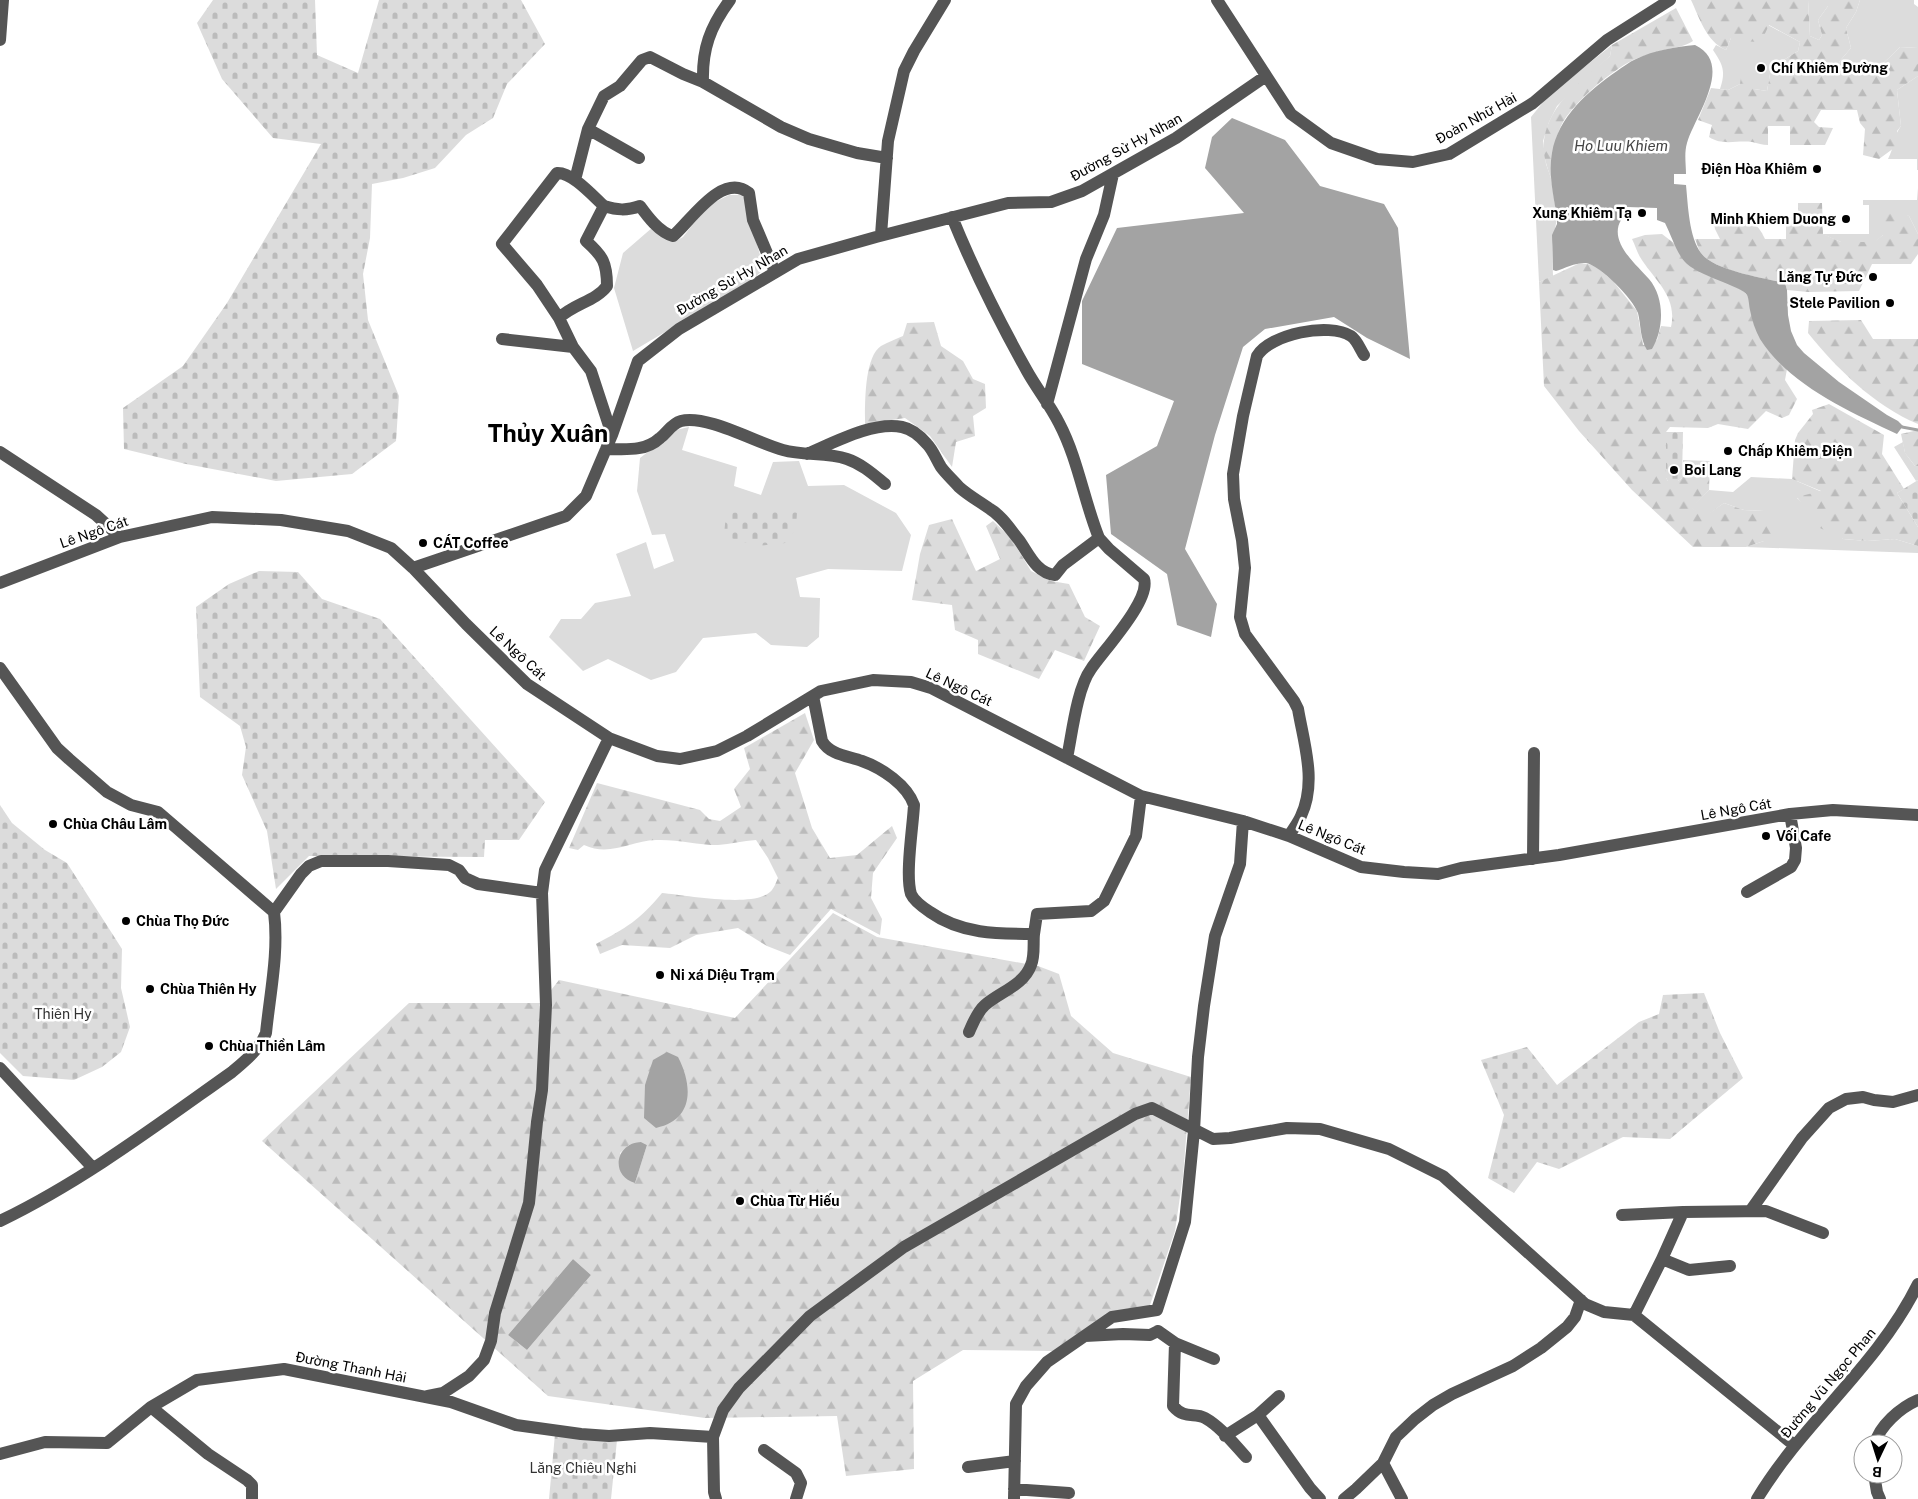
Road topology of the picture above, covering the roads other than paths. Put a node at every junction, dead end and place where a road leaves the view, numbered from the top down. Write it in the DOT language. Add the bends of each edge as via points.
graph roads {
  1 [pos="3,0"];
  2 [pos="730,0"];
  3 [pos="1217,0"];
  4 [pos="1670,0"];
  5 [pos="942,1"];
  6 [pos="0,40"];
  7 [pos="1266,76"];
  8 [pos="703,82"];
  9 [pos="588,129"];
  10 [pos="639,158"];
  11 [pos="886,158"];
  12 [pos="1113,174"];
  13 [pos="575,180"];
  14 [pos="604,206"];
  15 [pos="952,217"];
  16 [pos="881,236"];
  17 [pos="775,272"];
  18 [pos="559,318"];
  19 [pos="502,339"];
  20 [pos="573,347"];
  21 [pos="1364,355"];
  22 [pos="1047,404"];
  23 [pos="612,435"];
  24 [pos="606,449"];
  25 [pos="0,452"];
  26 [pos="807,454"];
  27 [pos="886,484"];
  28 [pos="120,537"];
  29 [pos="1099,538"];
  30 [pos="413,568"];
  31 [pos="0,583"];
  32 [pos="0,668"];
  33 [pos="813,696"];
  34 [pos="608,738"];
  35 [pos="1534,753"];
  36 [pos="1067,758"];
  37 [pos="1141,796"];
  38 [pos="1790,814"];
  39 [pos="1918,815"];
  40 [pos="1243,821"];
  41 [pos="1290,836"];
  42 [pos="1533,859"];
  43 [pos="1747,892"];
  44 [pos="542,893"];
  45 [pos="274,912"];
  46 [pos="1034,934"];
  47 [pos="969,1032"];
  48 [pos="0,1068"];
  49 [pos="1918,1095"];
  50 [pos="1194,1131"];
  51 [pos="93,1168"];
  52 [pos="1751,1210"];
  53 [pos="1683,1212"];
  54 [pos="1622,1215"];
  55 [pos="0,1221"];
  56 [pos="1823,1233"];
  57 [pos="1662,1259"];
  58 [pos="1730,1266"];
  59 [pos="1918,1284"];
  60 [pos="1581,1300"];
  61 [pos="1157,1310"];
  62 [pos="1634,1315"];
  63 [pos="1158,1330"];
  64 [pos="1085,1336"];
  65 [pos="1176,1343"];
  66 [pos="1214,1359"];
  67 [pos="1279,1396"];
  68 [pos="426,1397"];
  69 [pos="1915,1405"];
  70 [pos="151,1408"];
  71 [pos="1258,1414"];
  72 [pos="1879,1434"];
  73 [pos="1225,1436"];
  74 [pos="713,1437"];
  75 [pos="1794,1445"];
  76 [pos="764,1450"];
  77 [pos="0,1454"];
  78 [pos="1246,1457"];
  79 [pos="1015,1461"];
  80 [pos="1383,1463"];
  81 [pos="968,1467"];
  82 [pos="1875,1484"];
  83 [pos="1069,1493"];
  84 [pos="1014,1494"];
  85 [pos="254,1498"];
  86 [pos="716,1499"];
  87 [pos="796,1499"];
  88 [pos="1320,1499"];
  89 [pos="1344,1499"];
  90 [pos="1402,1499"];
  91 [pos="1757,1499"];
  92 [pos="1880,1499"];
  1 -- 6 [label="street"];
  2 -- 8 [label="street" via="706,43 702,62"];
  3 -- 7 [label="street, Đoàn Nhữ Hài"];
  4 -- 7 [label="street, Đoàn Nhữ Hài" via="1606,40 1533,103 1449,154 1413,162 1377,159 1331,143 1291,114"];
  5 -- 11 [label="street" via="904,71"];
  7 -- 12 [label="street, Đường Sử Hy Nhan" via="1176,138"];
  8 -- 9 [label="street" via="646,58 620,86 604,96"];
  8 -- 11 [label="street" via="781,127 857,153"];
  9 -- 10 [label="street"];
  9 -- 13 [label="street"];
  11 -- 16 [label="street"];
  12 -- 15 [label="street, Đường Sử Hy Nhan" via="1082,191 1051,202 1008,203"];
  12 -- 22 [label="street" via="1104,215 1086,258"];
  13 -- 14 [label="street"];
  13 -- 18 [label="street" via="562,172 557,173 502,244 537,285"];
  14 -- 17 [label="street" via="618,211 640,206 651,220 673,236 704,203 715,196 730,189 746,190"];
  14 -- 18 [label="street" via="586,241 603,258 607,286"];
  15 -- 16 [label="street, Đường Sử Hy Nhan"];
  15 -- 22 [label="street" via="1000,324"];
  16 -- 17 [label="street, Đường Sử Hy Nhan" via="798,259"];
  17 -- 23 [label="street, Đường Sử Hy Nhan" via="679,328 638,361"];
  18 -- 20 [label="street"];
  19 -- 20 [label="street"];
  20 -- 23 [label="street" via="591,371"];
  21 -- 41 [label="street" via="1353,337 1333,330 1285,336 1268,344 1257,356 1237,446 1233,484 1245,568 1242,626 1298,709 1308,773 1306,803"];
  22 -- 29 [label="street" via="1070,449"];
  23 -- 24 [label="street, Đường Sử Hy Nhan"];
  24 -- 26 [label="street" via="645,447 676,423 697,420 784,451"];
  24 -- 30 [label="street, Đường Sử Hy Nhan" via="586,496 566,516"];
  25 -- 28 [label="street" via="96,516"];
  26 -- 27 [label="street" via="848,459"];
  26 -- 29 [label="street" via="855,434 878,428 903,427 912,430 928,444 942,468 960,487 1007,524 1038,570 1055,575 1063,565"];
  28 -- 30 [label="street, Lê Ngô Cát" via="212,517 281,520 348,531 391,548"];
  28 -- 31 [label="street, Lê Ngô Cát"];
  29 -- 36 [label="street" via="1144,579 1146,587 1129,619 1089,671"];
  30 -- 34 [label="street, Lê Ngô Cát" via="527,684"];
  32 -- 45 [label="street" via="57,748 69,759 107,792 131,805 158,812"];
  33 -- 34 [label="street, Lê Ngô Cát" via="717,751 680,759 657,756"];
  33 -- 36 [label="street, Lê Ngô Cát" via="821,691 873,680 911,682 931,688"];
  33 -- 46 [label="street" via="825,746 896,780 912,798 909,878 912,894 921,906 941,920 967,930"];
  34 -- 44 [label="street" via="556,846 546,870"];
  35 -- 42 [label="street"];
  36 -- 37 [label="street, Lê Ngô Cát"];
  37 -- 40 [label="street, Lê Ngô Cát"];
  37 -- 46 [label="street" via="1136,836 1104,901 1091,911 1037,914"];
  38 -- 39 [label="street, Lê Ngô Cát" via="1832,810"];
  38 -- 42 [label="street, Lê Ngô Cát"];
  38 -- 43 [label="street" via="1795,860 1791,867"];
  40 -- 41 [label="street, Lê Ngô Cát"];
  40 -- 50 [label="street" via="1240,864 1215,936 1198,1058"];
  41 -- 42 [label="street, Lê Ngô Cát" via="1361,867 1404,872 1438,874"];
  44 -- 45 [label="street" via="478,884 450,865 321,860 300,874"];
  44 -- 68 [label="street" via="546,1005 542,1090 529,1203 484,1360 469,1376 443,1393"];
  45 -- 51 [label="street" via="274,963 262,1043 232,1072"];
  46 -- 47 [label="street" via="1032,964 1026,975 983,1006"];
  48 -- 51 [label="street"];
  49 -- 52 [label="street" via="1893,1102 1863,1097 1846,1099 1829,1108 1802,1138"];
  50 -- 60 [label="street" via="1213,1138 1230,1138 1287,1128 1320,1129 1389,1149 1443,1176"];
  50 -- 61 [label="street" via="1185,1222"];
  50 -- 74 [label="street" via="1152,1108 1135,1114 904,1247 810,1316 739,1388 723,1410"];
  51 -- 55 [label="street"];
  52 -- 53 [label="street"];
  52 -- 56 [label="street" via="1766,1211"];
  53 -- 54 [label="street"];
  53 -- 57 [label="street"];
  57 -- 58 [label="street" via="1689,1270"];
  57 -- 62 [label="street"];
  59 -- 75 [label="street, Đường Vũ Ngọc Phan" via="1905,1311 1862,1370"];
  60 -- 62 [label="street" via="1604,1312"];
  60 -- 80 [label="street" via="1567,1327 1541,1348 1513,1366 1452,1394 1416,1419 1396,1437"];
  61 -- 63 [label="street"];
  61 -- 64 [label="street" via="1112,1317"];
  62 -- 75 [label="street"];
  63 -- 64 [label="street" via="1150,1335"];
  63 -- 65 [label="street"];
  64 -- 79 [label="street" via="1047,1362 1026,1386 1016,1404"];
  65 -- 66 [label="street"];
  65 -- 73 [label="street" via="1173,1406 1178,1412 1204,1417"];
  67 -- 71 [label="street"];
  68 -- 70 [label="street, Đường Thanh Hải" via="284,1369 197,1380"];
  68 -- 74 [label="street, Đường Thanh Hải" via="451,1402 516,1425 609,1436 650,1433"];
  69 -- 72 [label="street"];
  70 -- 77 [label="street, Đường Thanh Hải" via="107,1443 46,1442"];
  70 -- 85 [label="street" via="208,1454 247,1480 252,1485"];
  71 -- 73 [label="street"];
  71 -- 88 [label="street"];
  73 -- 78 [label="street"];
  74 -- 86 [label="street"];
  75 -- 91 [label="street, Đường Vũ Ngọc Phan"];
  76 -- 87 [label="street" via="796,1473 801,1483"];
  79 -- 81 [label="street"];
  79 -- 84 [label="street"];
  80 -- 89 [label="street"];
  80 -- 90 [label="street"];
  82 -- 92 [label="street"];
  83 -- 84 [label="street"];
}
